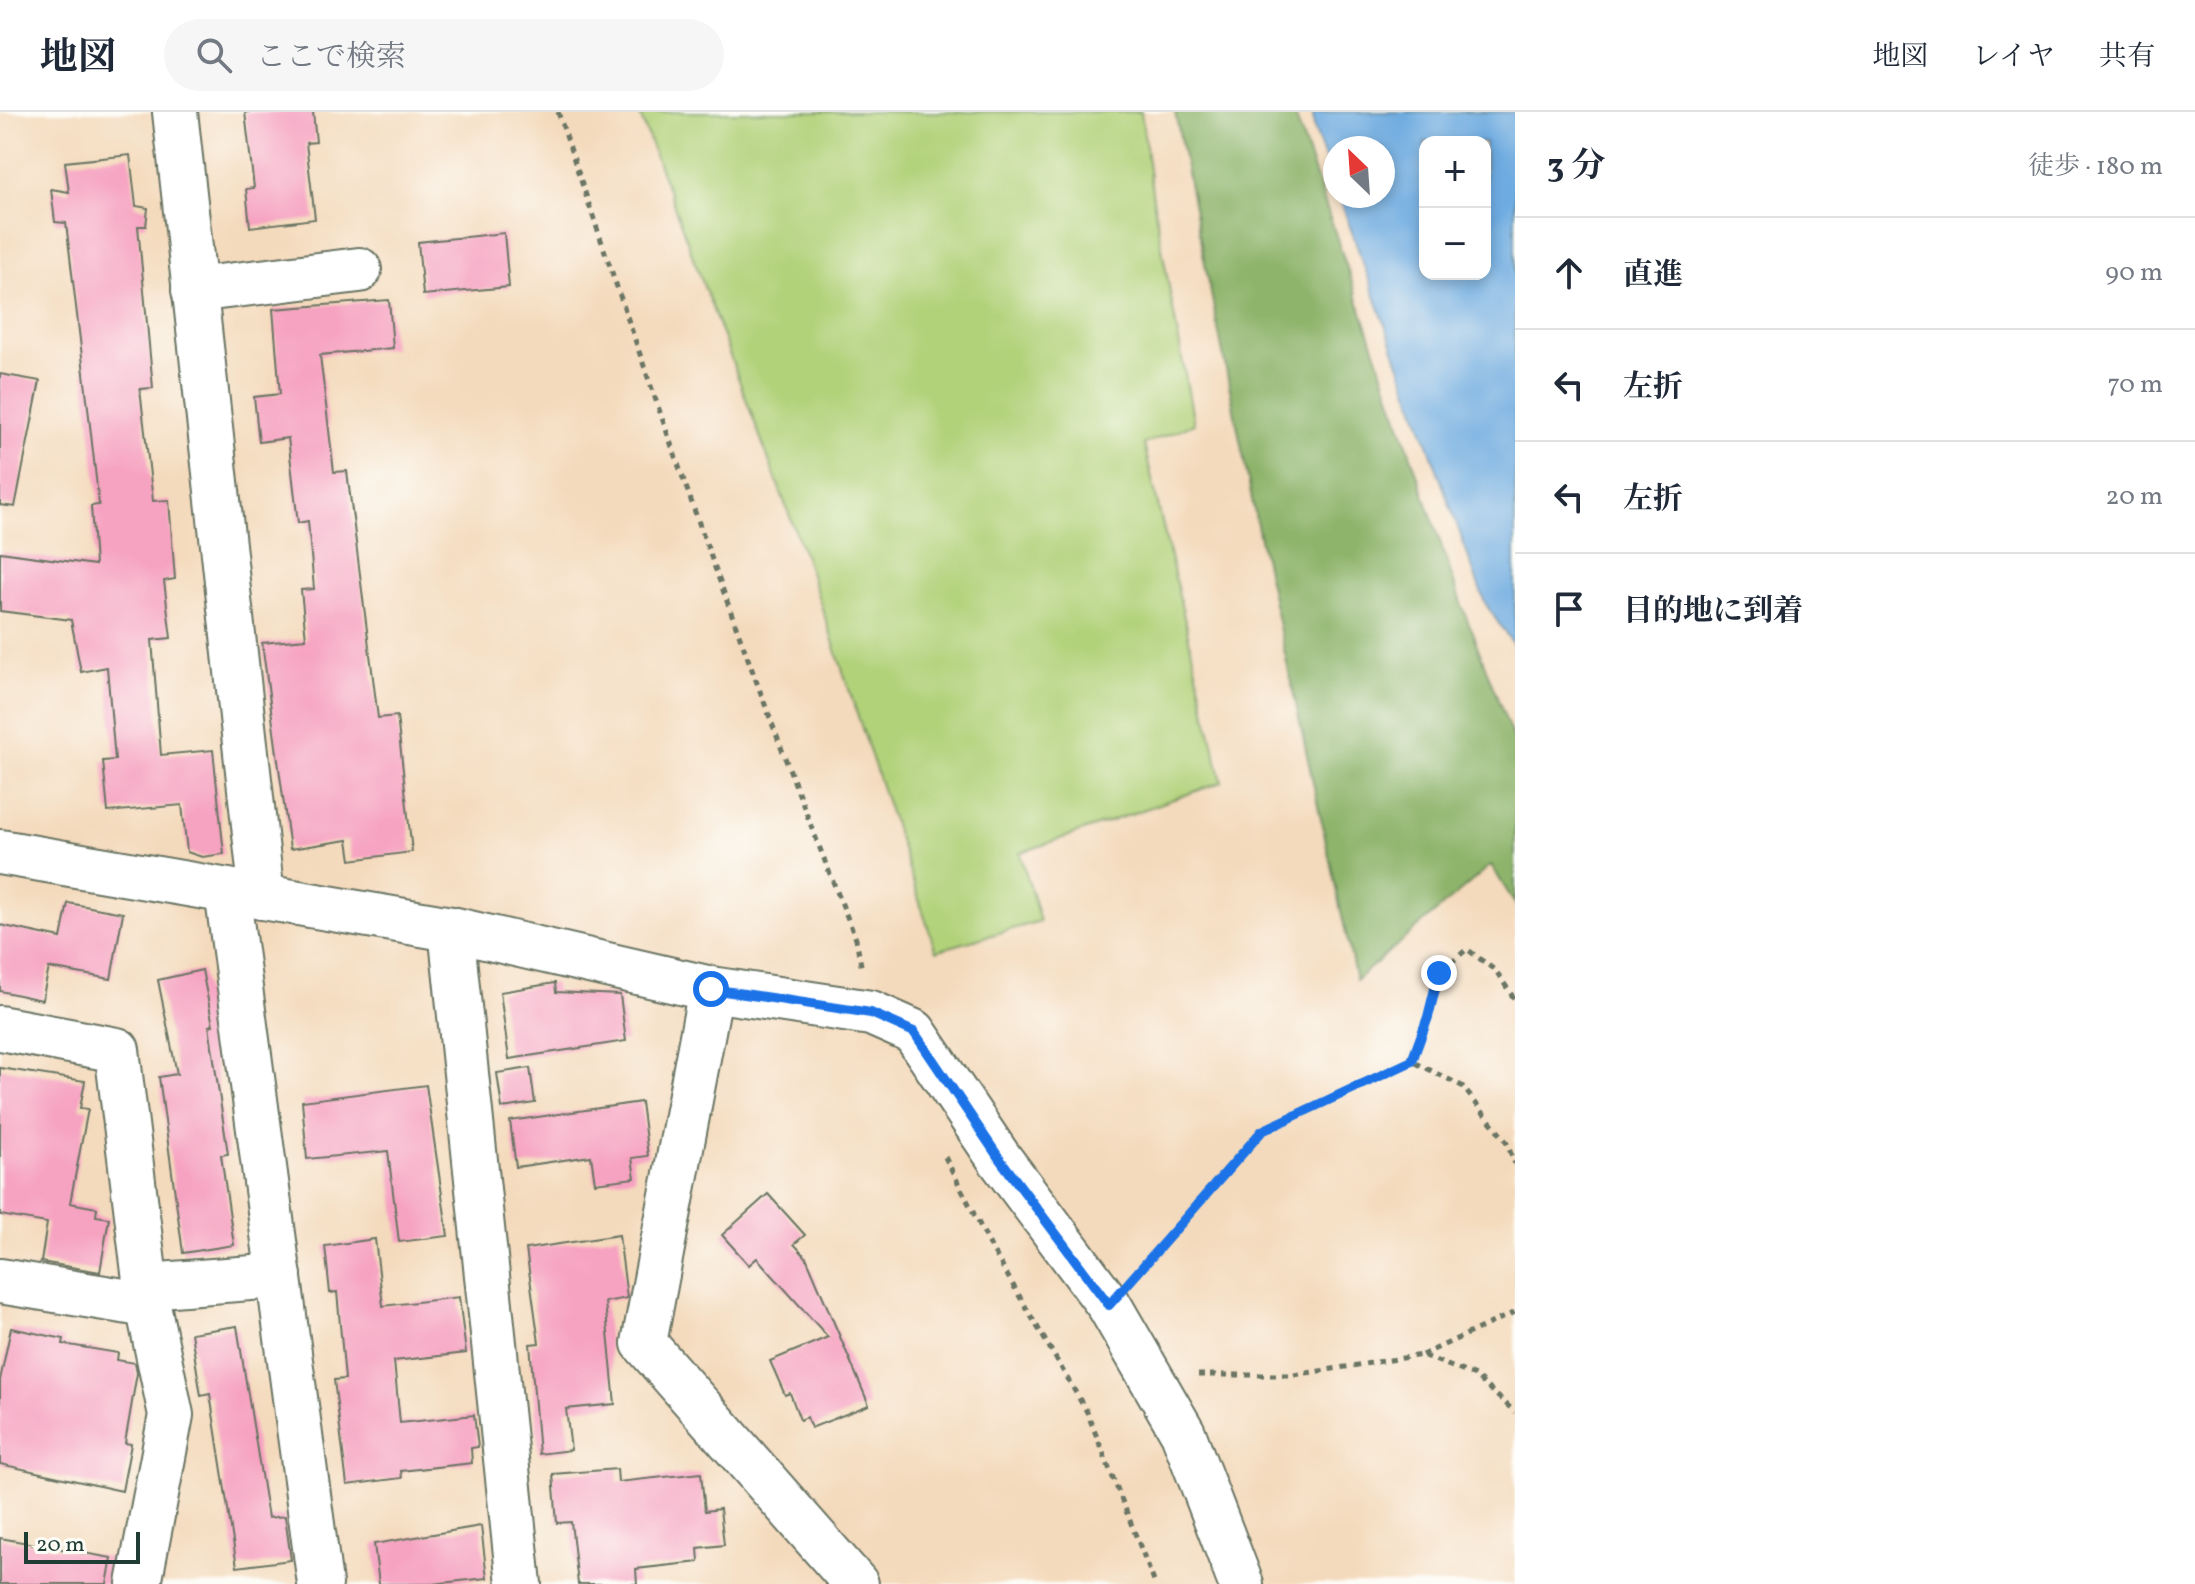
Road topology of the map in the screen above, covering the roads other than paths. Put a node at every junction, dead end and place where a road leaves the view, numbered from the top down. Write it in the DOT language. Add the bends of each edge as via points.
graph roads {
  1 [pos="175,112"];
  2 [pos="359,270"];
  3 [pos="194,290"];
  4 [pos="0,852"];
  5 [pos="245,894"];
  6 [pos="451,929"];
  7 [pos="711,989"];
  8 [pos="0,1028"];
  9 [pos="279,1276"];
  10 [pos="0,1281"];
  11 [pos="147,1296"];
  12 [pos="139,1584"];
  13 [pos="320,1584"];
  14 [pos="519,1584"];
  15 [pos="856,1584"];
  16 [pos="1241,1584"];
  1 -- 3 [label="street"];
  2 -- 3 [label="street"];
  3 -- 5 [label="street"];
  4 -- 5 [label="street"];
  5 -- 6 [label="street"];
  5 -- 9 [label="street"];
  6 -- 7 [label="street"];
  6 -- 14 [label="street"];
  7 -- 15 [label="street" via="644,1343"];
  7 -- 16 [label="street" via="871,1013 914,1032 999,1158 1109,1305 1183,1433"];
  8 -- 11 [label="street" via="117,1050"];
  9 -- 11 [label="street"];
  9 -- 13 [label="street"];
  10 -- 11 [label="street"];
  11 -- 12 [label="street" via="171,1415"];
}
